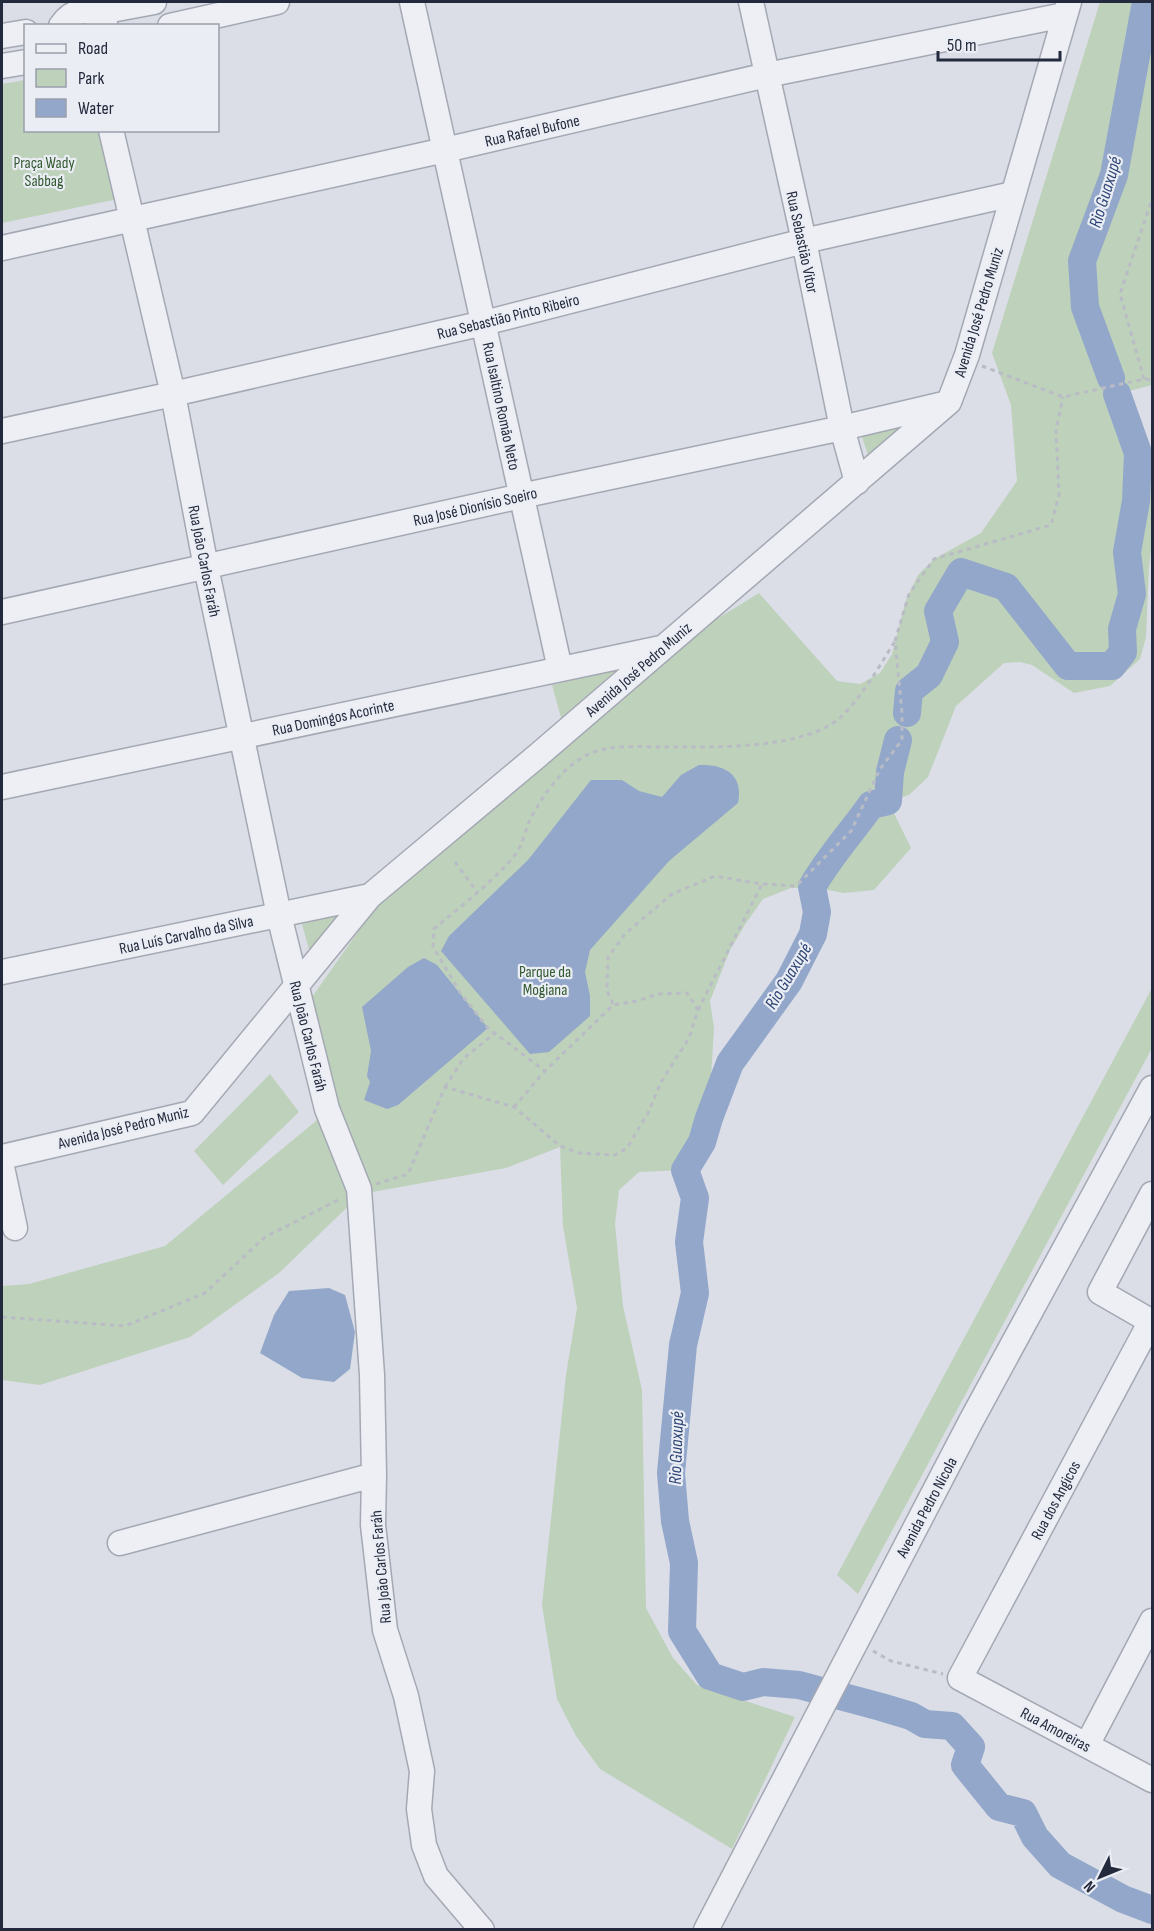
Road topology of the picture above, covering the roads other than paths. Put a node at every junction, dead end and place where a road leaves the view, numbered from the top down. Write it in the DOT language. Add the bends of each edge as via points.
graph roads {
  1 [pos="154,2"];
  2 [pos="274,2"];
  3 [pos="412,2"];
  4 [pos="751,2"];
  5 [pos="1066,8"];
  6 [pos="77,18"];
  7 [pos="179,24"];
  8 [pos="24,32"];
  9 [pos="2,36"];
  10 [pos="24,62"];
  11 [pos="2,66"];
  12 [pos="767,75"];
  13 [pos="111,132"];
  14 [pos="445,150"];
  15 [pos="1013,194"];
  16 [pos="133,221"];
  17 [pos="804,241"];
  18 [pos="2,248"];
  19 [pos="484,323"];
  20 [pos="173,394"];
  21 [pos="950,402"];
  22 [pos="842,428"];
  23 [pos="2,431"];
  24 [pos="857,482"];
  25 [pos="521,496"];
  26 [pos="206,567"];
  27 [pos="2,612"];
  28 [pos="663,647"];
  29 [pos="560,669"];
  30 [pos="242,737"];
  31 [pos="2,787"];
  32 [pos="370,896"];
  33 [pos="279,915"];
  34 [pos="2,972"];
  35 [pos="297,986"];
  36 [pos="1152,1088"];
  37 [pos="2,1157"];
  38 [pos="2,1167"];
  39 [pos="1152,1194"];
  40 [pos="15,1228"];
  41 [pos="1152,1321"];
  42 [pos="374,1474"];
  43 [pos="120,1543"];
  44 [pos="1152,1621"];
  45 [pos="960,1678"];
  46 [pos="1087,1745"];
  47 [pos="1152,1780"];
  48 [pos="719,1906"];
  49 [pos="482,1929"];
  50 [pos="706,1929"];
  51 [pos="715,1929"];
  1 -- 6 [label="street"];
  2 -- 7 [label="street"];
  3 -- 14 [label="street, Rua Isaltino Romão Neto"];
  4 -- 12 [label="street, Rua Sebastião Vitor"];
  5 -- 12 [label="street, Rua Rafael Bufone"];
  5 -- 15 [label="street, Avenida José Pedro Muniz"];
  8 -- 9 [label="street"];
  10 -- 11 [label="street"];
  12 -- 14 [label="street, Rua Rafael Bufone"];
  12 -- 17 [label="street, Rua Sebastião Vitor"];
  13 -- 16 [label="street, Rua João Carlos Faráh"];
  14 -- 16 [label="street, Rua Rafael Bufone"];
  14 -- 19 [label="street, Rua Isaltino Romão Neto"];
  15 -- 17 [label="street, Rua Sebastião Pinto Ribeiro"];
  15 -- 21 [label="street, Avenida José Pedro Muniz"];
  16 -- 18 [label="street, Rua Rafael Bufone"];
  16 -- 20 [label="street, Rua João Carlos Faráh"];
  17 -- 19 [label="street, Rua Sebastião Pinto Ribeiro"];
  17 -- 22 [label="street, Rua Sebastião Vitor"];
  19 -- 20 [label="street, Rua Sebastião Pinto Ribeiro"];
  19 -- 25 [label="street, Rua Isaltino Romão Neto"];
  20 -- 23 [label="street, Rua Sebastião Pinto Ribeiro"];
  20 -- 26 [label="street, Rua João Carlos Faráh"];
  21 -- 22 [label="street, Rua José Dionísio Soeiro"];
  21 -- 24 [label="street, Avenida José Pedro Muniz"];
  22 -- 24 [label="street, Rua Sebastião Vitor"];
  22 -- 25 [label="street, Rua José Dionísio Soeiro"];
  24 -- 28 [label="street, Avenida José Pedro Muniz"];
  25 -- 26 [label="street, Rua José Dionísio Soeiro"];
  25 -- 29 [label="street, Rua Isaltino Romão Neto"];
  26 -- 27 [label="street, Rua José Dionísio Soeiro"];
  26 -- 30 [label="street, Rua João Carlos Faráh"];
  28 -- 29 [label="street, Rua Domingos Acorinte"];
  28 -- 32 [label="street, Avenida José Pedro Muniz"];
  29 -- 30 [label="street, Rua Domingos Acorinte"];
  30 -- 31 [label="street, Rua Domingos Acorinte"];
  30 -- 33 [label="street, Rua João Carlos Faráh"];
  32 -- 33 [label="street, Rua Luís Carvalho da Silva"];
  32 -- 35 [label="street, Avenida José Pedro Muniz"];
  33 -- 34 [label="street, Rua Luís Carvalho da Silva"];
  33 -- 35 [label="street, Rua João Carlos Faráh"];
  35 -- 37 [label="street, Avenida José Pedro Muniz" via="192,1113"];
  35 -- 42 [label="street, Rua João Carlos Faráh" via="327,1109 359,1189 372,1375"];
  36 -- 48 [label="street, Avenida Pedro Nicola" via="971,1420"];
  38 -- 40 [label="street"];
  39 -- 41 [label="street" via="1100,1292"];
  41 -- 45 [label="street, Rua dos Angicos"];
  42 -- 43 [label="street"];
  42 -- 49 [label="street, Rua João Carlos Faráh" via="373,1525 386,1630 406,1696 422,1771 419,1809 424,1845 436,1876"];
  44 -- 46 [label="street"];
  45 -- 46 [label="street, Rua Amoreiras"];
  46 -- 47 [label="street, Rua Amoreiras"];
  48 -- 50 [label="street, Avenida Pedro Nicola"];
  48 -- 51 [label="street"];
}
